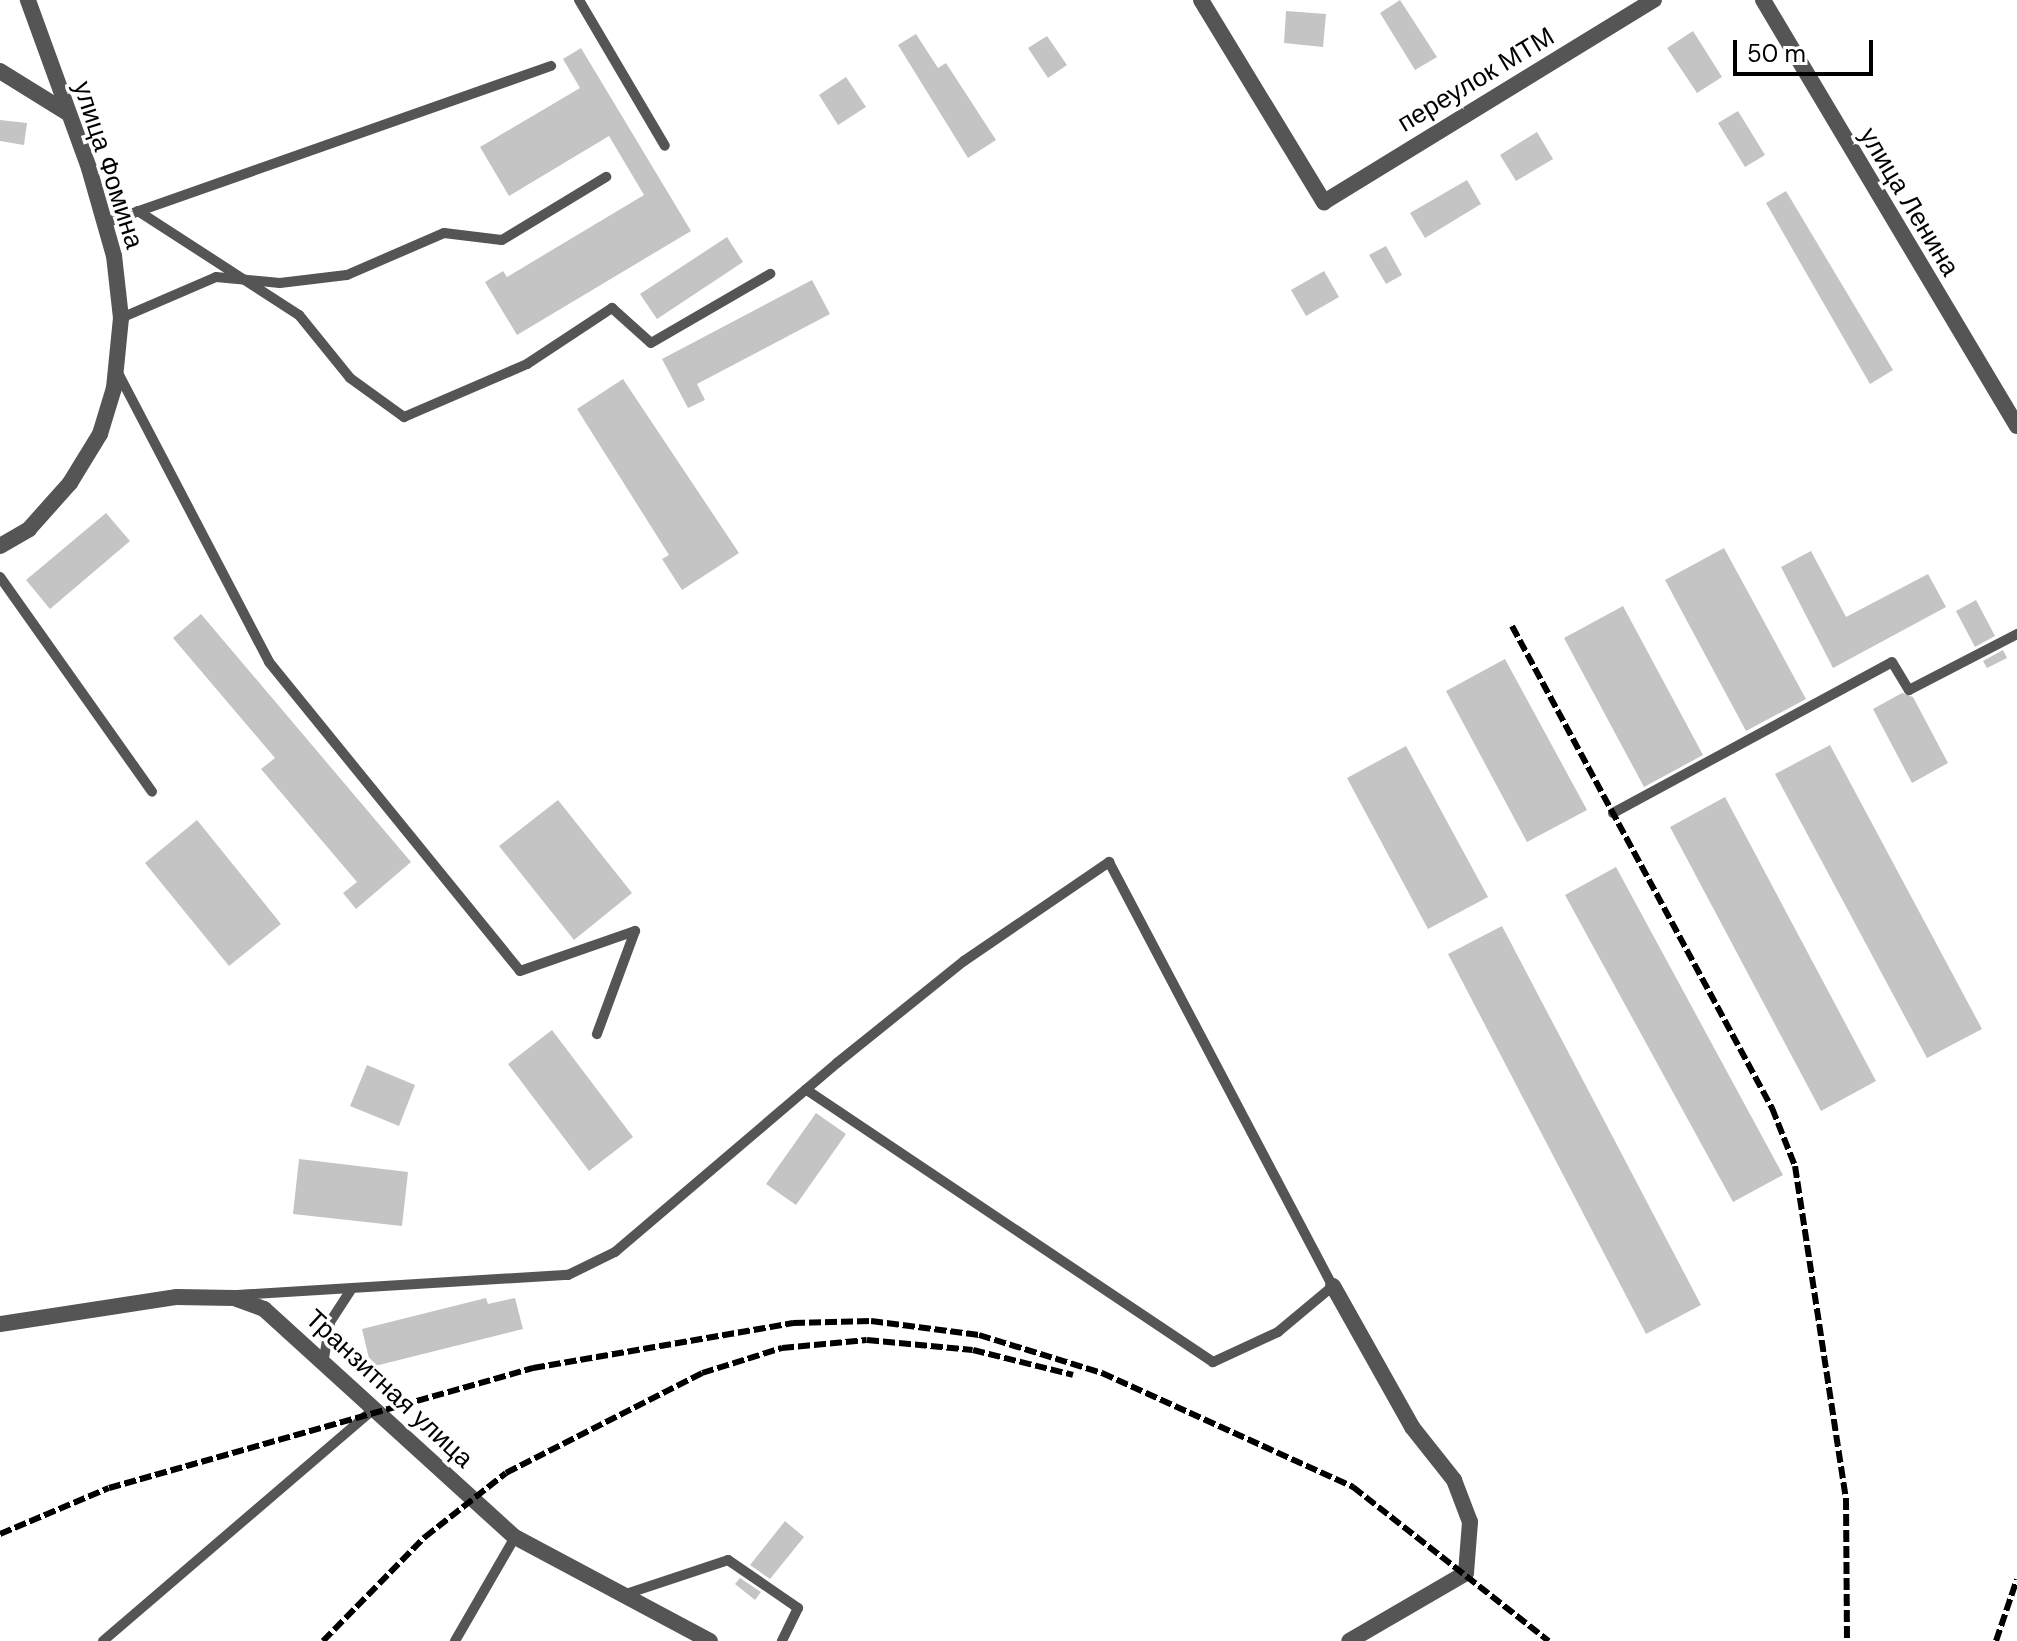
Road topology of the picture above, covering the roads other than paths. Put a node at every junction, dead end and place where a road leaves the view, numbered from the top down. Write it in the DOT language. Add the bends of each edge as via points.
graph roads {
  1 [pos="28,0"];
  2 [pos="579,0"];
  3 [pos="1201,0"];
  4 [pos="1654,0"];
  5 [pos="1763,0"];
  6 [pos="551,66"];
  7 [pos="0,71"];
  8 [pos="66,112"];
  9 [pos="665,146"];
  10 [pos="606,177"];
  11 [pos="138,211"];
  12 [pos="105,223"];
  13 [pos="770,274"];
  14 [pos="236,279"];
  15 [pos="121,318"];
  16 [pos="116,369"];
  17 [pos="2017,426"];
  18 [pos="0,546"];
  19 [pos="0,577"];
  20 [pos="2017,634"];
  21 [pos="152,792"];
  22 [pos="1613,813"];
  23 [pos="597,1034"];
  24 [pos="806,1090"];
  25 [pos="1333,1286"];
  26 [pos="350,1291"];
  27 [pos="207,1296"];
  28 [pos="0,1324"];
  29 [pos="323,1364"];
  30 [pos="374,1409"];
  31 [pos="515,1537"];
  32 [pos="623,1595"];
  33 [pos="103,1641"];
  34 [pos="455,1641"];
  35 [pos="710,1641"];
  36 [pos="782,1641"];
  37 [pos="1349,1641"];
  1 -- 8 [label="street, улица Фомина"];
  2 -- 9 [label="lane"];
  3 -- 4 [label="street, переулок МТМ" via="1324,202"];
  5 -- 17 [label="street, улица Ленина"];
  6 -- 11 [label="lane"];
  7 -- 8 [label="street"];
  8 -- 12 [label="street, улица Фомина"];
  10 -- 14 [label="lane" via="502,240 444,233 347,275"];
  11 -- 12 [label="lane"];
  11 -- 14 [label="lane"];
  12 -- 15 [label="street, улица Фомина"];
  13 -- 14 [label="lane" via="651,343 612,308 527,364 404,417 350,378 299,315"];
  14 -- 15 [label="lane" via="216,277"];
  15 -- 16 [label="street, улица Фомина"];
  16 -- 18 [label="street, улица Фомина" via="100,434 70,483 29,529"];
  16 -- 23 [label="lane" via="269,662 520,971 635,931"];
  19 -- 21 [label="lane"];
  20 -- 22 [label="lane" via="1909,690 1892,662"];
  24 -- 25 [label="lane" via="1213,1362 1278,1332"];
  24 -- 25 [label="lane" via="964,961 1109,862"];
  24 -- 26 [label="lane" via="615,1252 568,1275"];
  25 -- 37 [label="street" via="1412,1427 1454,1480 1470,1522 1466,1573"];
  26 -- 27 [label="lane"];
  26 -- 29 [label="lane" via="330,1322"];
  27 -- 28 [label="street, Транзитная улица"];
  27 -- 29 [label="street, Транзитная улица" via="264,1309"];
  29 -- 30 [label="street, Транзитная улица"];
  30 -- 31 [label="street, Транзитная улица"];
  30 -- 33 [label="lane"];
  31 -- 32 [label="street, Транзитная улица"];
  31 -- 34 [label="lane"];
  32 -- 35 [label="street, Транзитная улица"];
  32 -- 36 [label="lane" via="728,1560 798,1608"];
}
